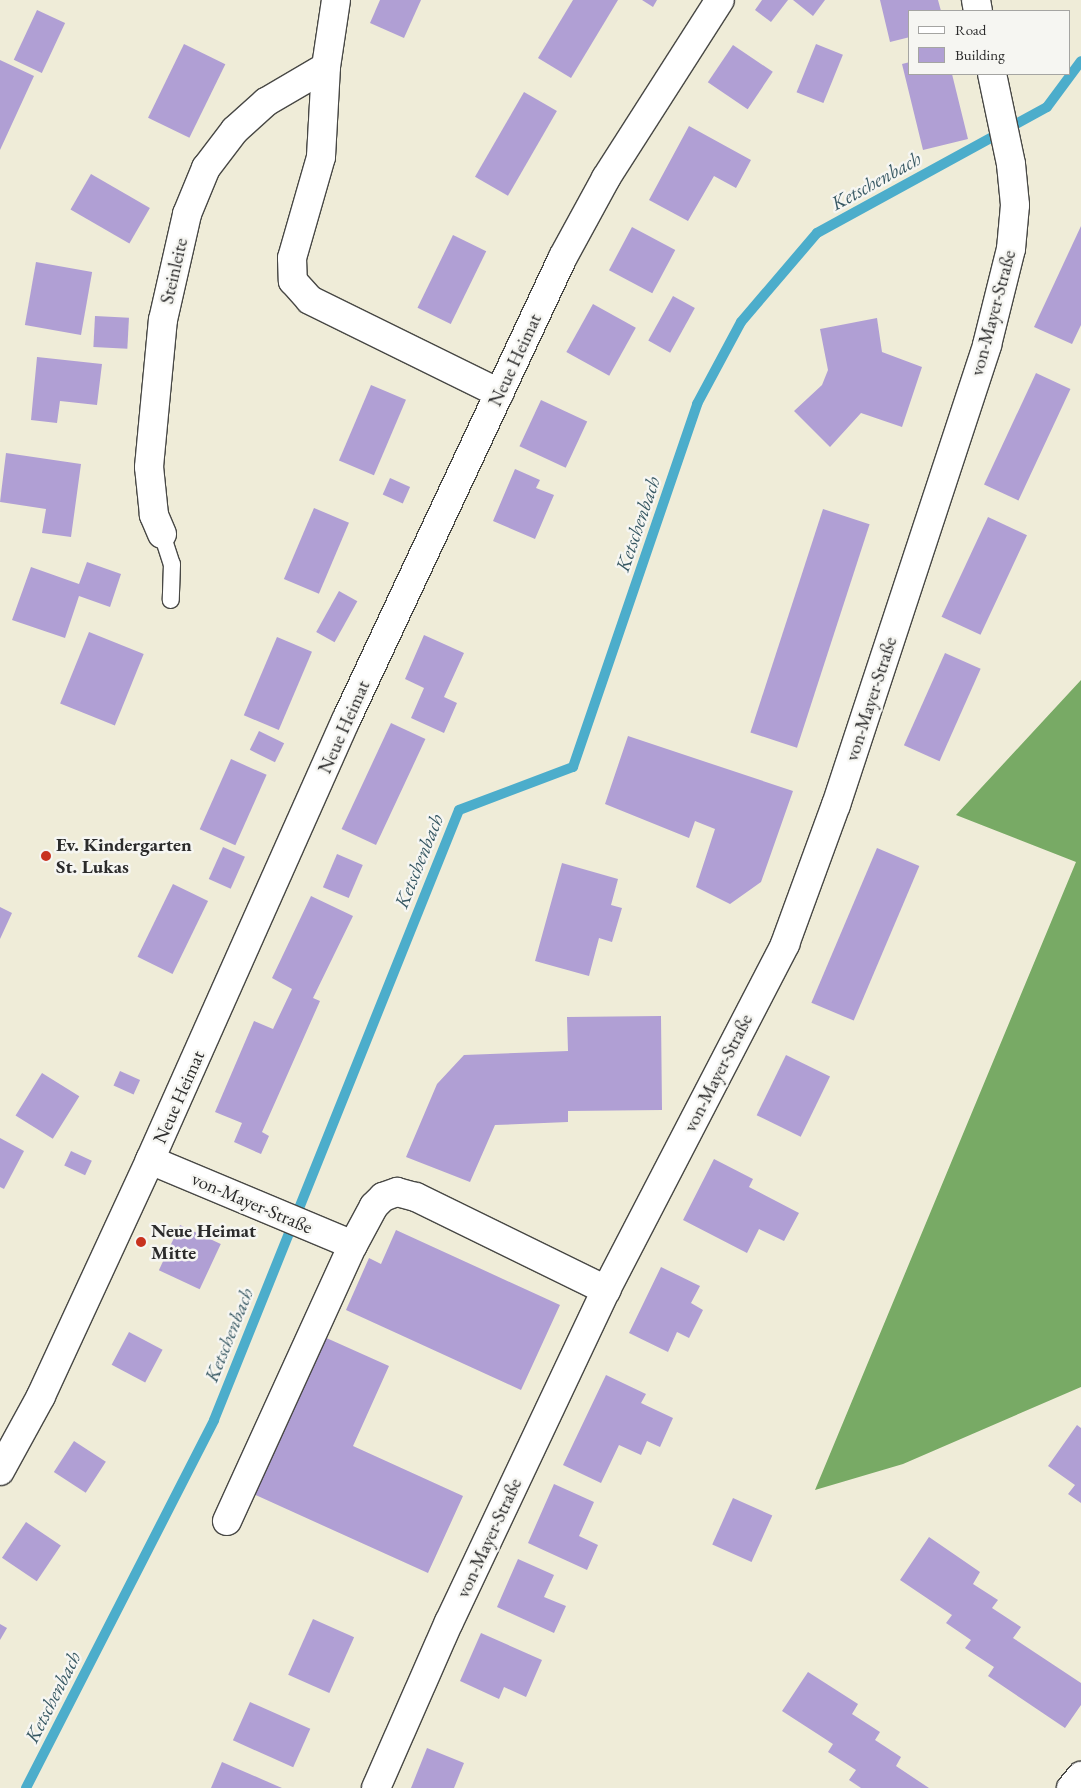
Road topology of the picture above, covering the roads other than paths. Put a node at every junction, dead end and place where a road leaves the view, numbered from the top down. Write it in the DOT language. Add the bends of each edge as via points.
graph roads {
  1 [pos="336,0"];
  2 [pos="720,0"];
  3 [pos="326,67"];
  4 [pos="992,75"];
  5 [pos="499,393"];
  6 [pos="162,534"];
  7 [pos="171,600"];
  8 [pos="150,1160"];
  9 [pos="353,1245"];
  10 [pos="606,1290"];
  11 [pos="0,1470"];
  12 [pos="227,1521"];
  13 [pos="1081,1776"];
  14 [pos="376,1788"];
  15 [pos="1071,1788"];
  1 -- 3 [label="street"];
  2 -- 5 [label="street, Neue Heimat" via="606,178 563,257"];
  3 -- 5 [label="street" via="321,157 292,258 293,281 310,300"];
  3 -- 6 [label="street, Steinleite" via="266,102 235,130 206,168 188,214 163,320 149,467 154,515"];
  4 -- 10 [label="street, von-Mayer-Straße" via="1011,164 1015,205 1011,249 987,345 836,805 785,944"];
  5 -- 8 [label="street, Neue Heimat" via="346,720"];
  6 -- 7 [label="lane" via="172,564"];
  8 -- 9 [label="street, von-Mayer-Straße"];
  8 -- 11 [label="street, Neue Heimat" via="41,1396"];
  9 -- 10 [label="street" via="374,1206 383,1197 397,1192 416,1197"];
  9 -- 12 [label="street"];
  10 -- 14 [label="street, von-Mayer-Straße" via="453,1613"];
  13 -- 15 [label="street"];
}
